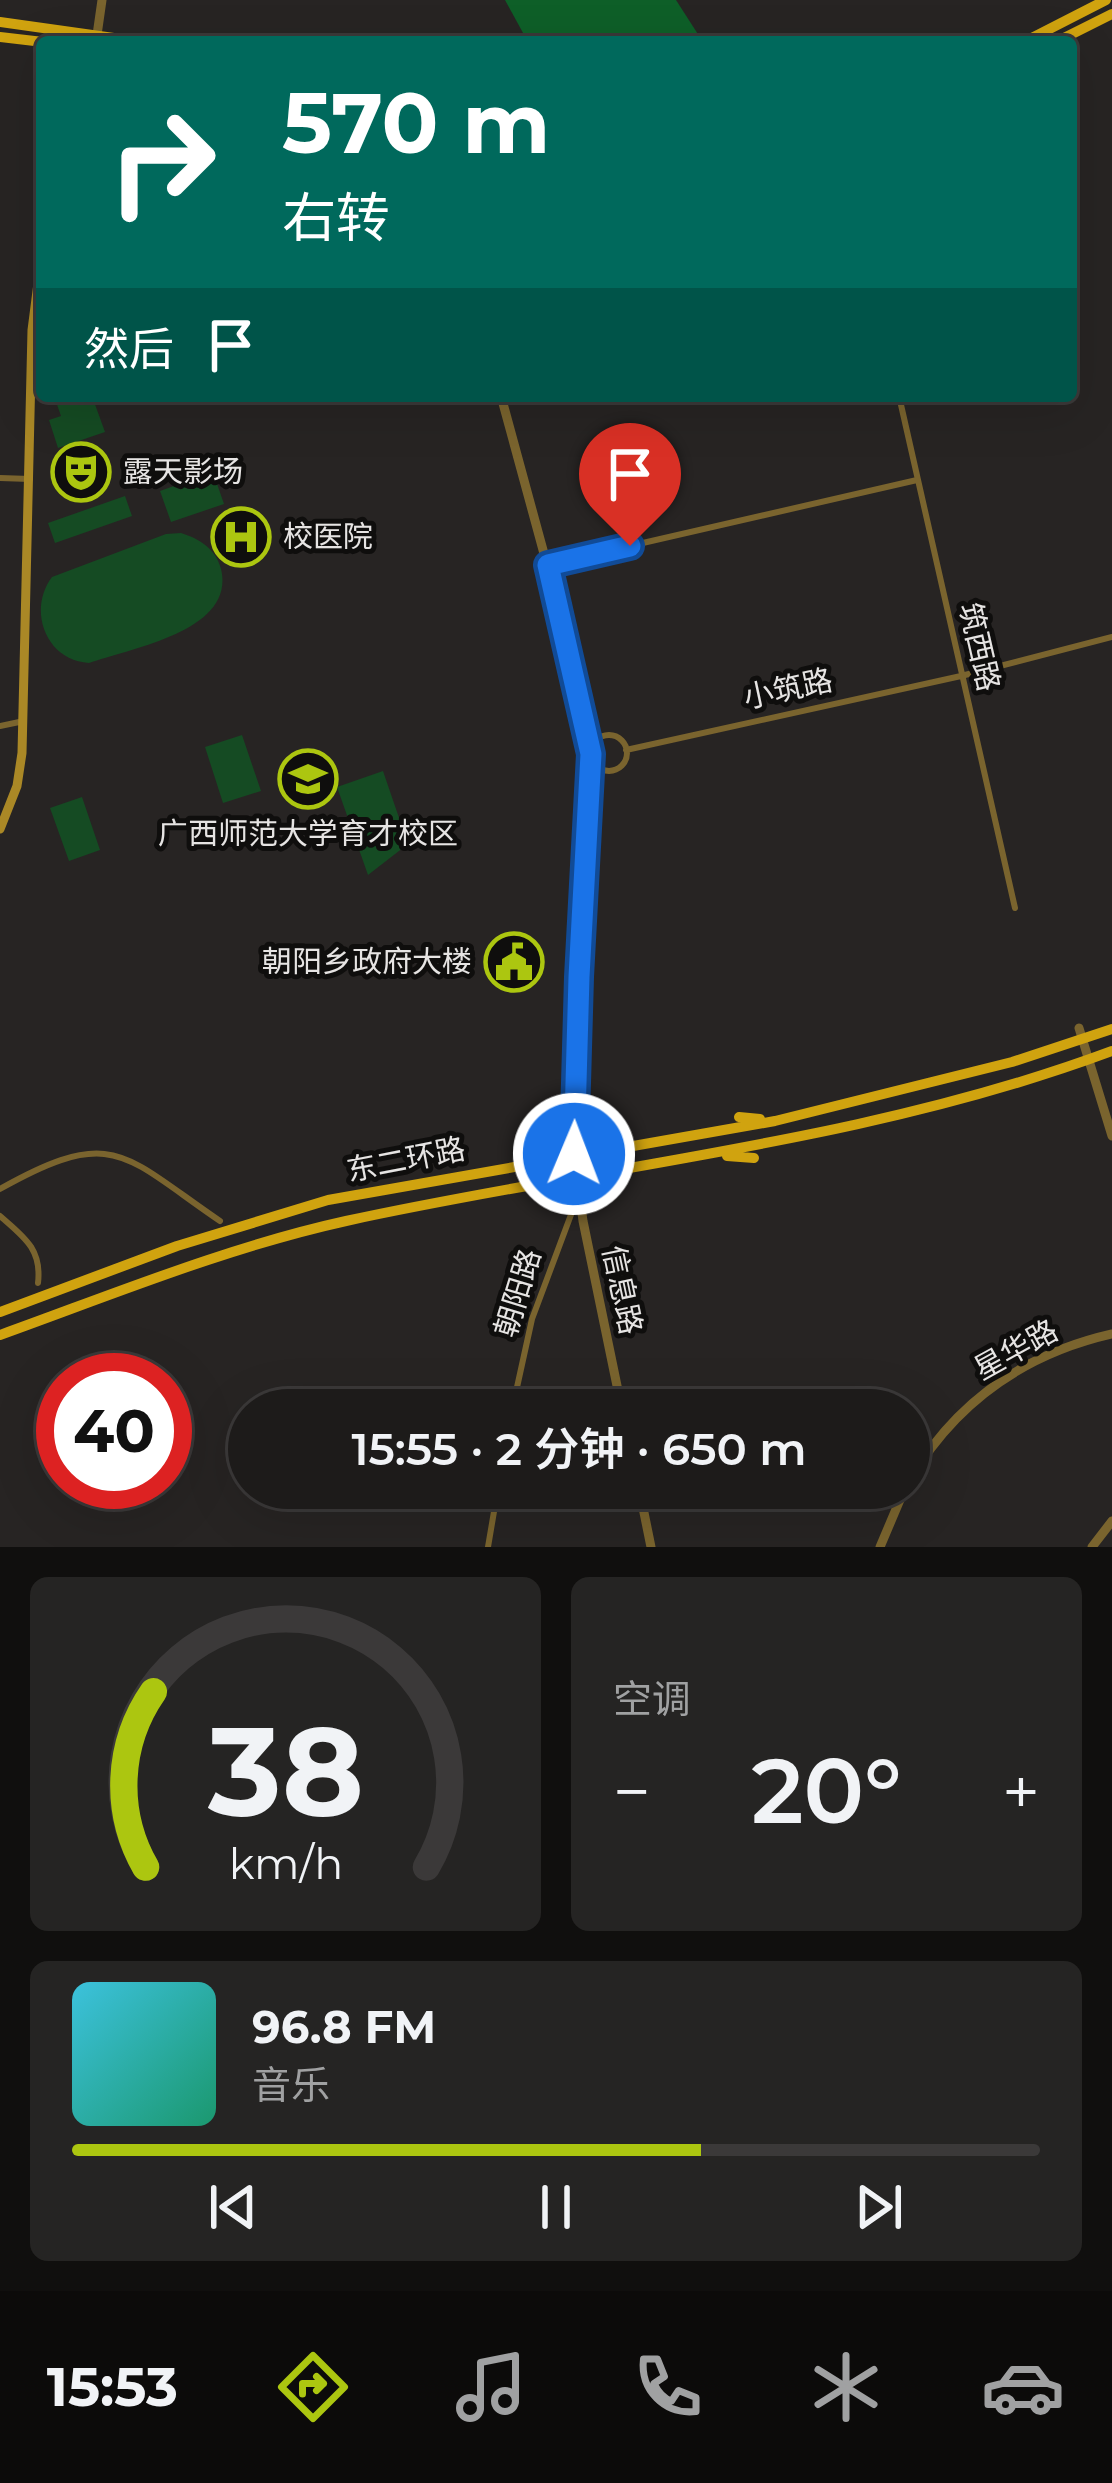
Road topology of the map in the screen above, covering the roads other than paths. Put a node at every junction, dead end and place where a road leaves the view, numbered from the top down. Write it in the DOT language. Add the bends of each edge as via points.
graph roads {
  1 [pos="102,0"];
  2 [pos="1106,0"];
  3 [pos="1112,14"];
  4 [pos="0,22"];
  5 [pos="85,36"];
  6 [pos="97,36"];
  7 [pos="1036,36"];
  8 [pos="1068,36"];
  9 [pos="0,37"];
  10 [pos="36,41"];
  11 [pos="36,285"];
  12 [pos="503,402"];
  13 [pos="899,402"];
  14 [pos="0,478"];
  15 [pos="30,479"];
  16 [pos="917,480"];
  17 [pos="548,565"];
  18 [pos="1112,637"];
  19 [pos="961,676"];
  20 [pos="24,722"];
  21 [pos="0,726"];
  22 [pos="626,750"];
  23 [pos="591,754"];
  24 [pos="0,829"];
  25 [pos="1016,908"];
  26 [pos="1112,1029"];
  27 [pos="1081,1034"];
  28 [pos="1112,1051"];
  29 [pos="1090,1059"];
  30 [pos="739,1117"];
  31 [pos="775,1121"];
  32 [pos="1112,1136"];
  33 [pos="574,1154"];
  34 [pos="712,1154"];
  35 [pos="754,1158"];
  36 [pos="578,1179"];
  37 [pos="0,1189"];
  38 [pos="579,1193"];
  39 [pos="0,1216"];
  40 [pos="220,1221"];
  41 [pos="38,1283"];
  42 [pos="0,1312"];
  43 [pos="1112,1334"];
  44 [pos="0,1335"];
  45 [pos="517,1389"];
  46 [pos="618,1389"];
  47 [pos="930,1446"];
  48 [pos="494,1509"];
  49 [pos="643,1509"];
  50 [pos="896,1509"];
  51 [pos="1112,1521"];
  52 [pos="488,1547"];
  53 [pos="651,1547"];
  54 [pos="880,1547"];
  55 [pos="1092,1547"];
  1 -- 6 [label="street"];
  2 -- 7 [label="main road"];
  3 -- 8 [label="main road"];
  4 -- 5 [label="main road"];
  9 -- 10 [label="main road"];
  11 -- 15 [label="main road"];
  12 -- 17 [label="street"];
  13 -- 16 [label="street, 筑西路"];
  14 -- 15 [label="street"];
  15 -- 20 [label="main road"];
  16 -- 17 [label="street"];
  16 -- 19 [label="street, 筑西路"];
  17 -- 23 [label="street"];
  18 -- 19 [label="street, 小筑路"];
  19 -- 22 [label="street, 小筑路"];
  19 -- 25 [label="street, 筑西路"];
  20 -- 21 [label="street"];
  20 -- 24 [label="main road" via="21,770"];
  22 -- 23 [label="street" via="616,736 604,736"];
  22 -- 23 [label="street" via="611,771"];
  23 -- 33 [label="street"];
  26 -- 27 [label="main road, 东二环路"];
  27 -- 29 [label="street"];
  27 -- 31 [label="main road, 东二环路" via="940,1081"];
  28 -- 29 [label="main road, 东二环路"];
  29 -- 32 [label="street"];
  29 -- 34 [label="main road, 东二环路" via="845,1127"];
  30 -- 31 [label="main road"];
  31 -- 33 [label="main road, 东二环路"];
  33 -- 36 [label="street"];
  33 -- 42 [label="main road, 东二环路" via="328,1200"];
  34 -- 35 [label="main road"];
  34 -- 36 [label="main road, 东二环路"];
  36 -- 38 [label="street, 信息路"];
  36 -- 44 [label="main road, 东二环路" via="269,1241"];
  37 -- 40 [label="street" via="77,1153 112,1153"];
  38 -- 45 [label="street, 朝阳路" via="532,1319"];
  38 -- 46 [label="street, 信息路"];
  39 -- 41 [label="street" via="36,1250"];
  43 -- 47 [label="street, 星华路" via="1012,1372"];
  48 -- 52 [label="street"];
  49 -- 53 [label="street"];
  50 -- 54 [label="street, 星华路"];
  51 -- 55 [label="street"];
}
